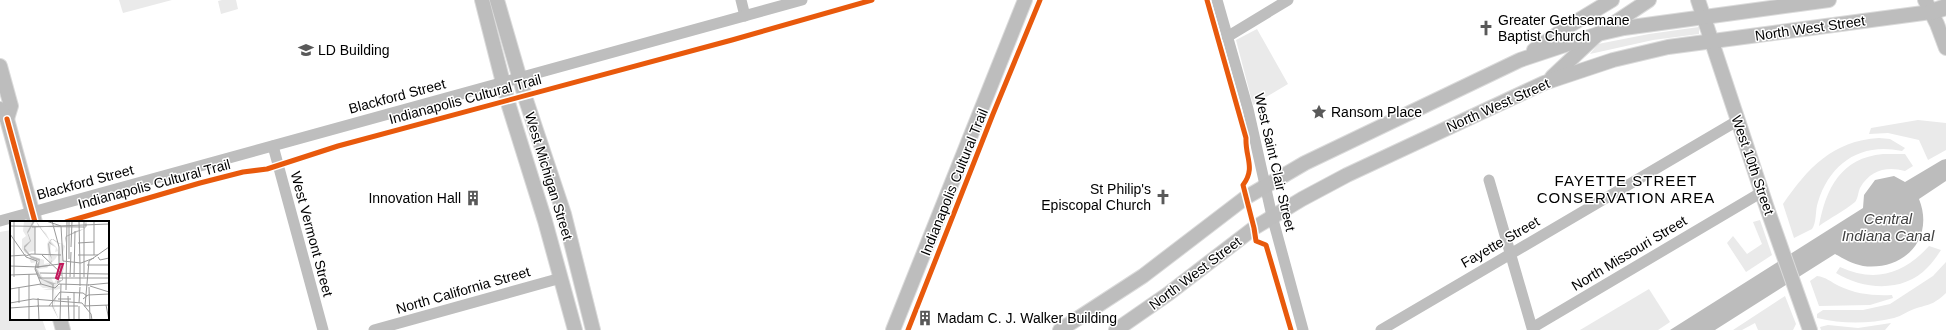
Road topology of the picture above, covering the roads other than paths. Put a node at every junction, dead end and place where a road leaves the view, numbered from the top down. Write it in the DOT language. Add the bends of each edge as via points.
graph roads {
  1 [pos="482,0"];
  2 [pos="497,0"];
  3 [pos="741,0"];
  4 [pos="802,0"];
  5 [pos="1217,0"];
  6 [pos="1288,0"];
  7 [pos="1612,0"];
  8 [pos="1649,0"];
  9 [pos="1698,0"];
  10 [pos="1829,0"];
  11 [pos="1020,4"];
  12 [pos="1946,7"];
  13 [pos="1934,8"];
  14 [pos="745,16"];
  15 [pos="1703,16"];
  16 [pos="1598,34"];
  17 [pos="1227,37"];
  18 [pos="1711,41"];
  19 [pos="1946,48"];
  20 [pos="1520,60"];
  21 [pos="0,66"];
  22 [pos="519,79"];
  23 [pos="504,83"];
  24 [pos="1544,83"];
  25 [pos="4,114"];
  26 [pos="1737,121"];
  27 [pos="273,146"];
  28 [pos="1490,180"];
  29 [pos="1266,185"];
  30 [pos="1762,192"];
  31 [pos="1272,216"];
  32 [pos="33,217"];
  33 [pos="0,222"];
  34 [pos="1511,254"];
  35 [pos="561,278"];
  36 [pos="60,320"];
  37 [pos="1808,325"];
  38 [pos="63,330"];
  39 [pos="323,330"];
  40 [pos="374,330"];
  41 [pos="575,330"];
  42 [pos="593,330"];
  43 [pos="893,330"];
  44 [pos="1060,330"];
  45 [pos="1116,330"];
  46 [pos="1303,330"];
  47 [pos="1381,330"];
  1 -- 23 [label="main road, West Michigan Street"];
  2 -- 22 [label="main road, West Michigan Street"];
  3 -- 14 [label="street"];
  4 -- 14 [label="street, Blackford Street"];
  5 -- 17 [label="street, West Saint Clair Street"];
  6 -- 17 [label="street"];
  7 -- 20 [label="main road"];
  8 -- 16 [label="main road"];
  9 -- 15 [label="main road, West 10th Street"];
  10 -- 15 [label="main road, North West Street"];
  11 -- 43 [label="main road"];
  12 -- 13 [label="highway"];
  13 -- 18 [label="main road, North West Street"];
  13 -- 19 [label="main road"];
  14 -- 22 [label="street, Blackford Street"];
  15 -- 16 [label="main road, North West Street" via="1638,25"];
  15 -- 18 [label="main road, West 10th Street"];
  16 -- 20 [label="main road, North West Street"];
  16 -- 24 [label="main road"];
  17 -- 29 [label="street, West Saint Clair Street"];
  18 -- 24 [label="main road, North West Street" via="1645,51"];
  18 -- 26 [label="main road, West 10th Street"];
  20 -- 29 [label="main road, North West Street" via="1332,149"];
  21 -- 25 [label="main road" via="10,106"];
  22 -- 23 [label="street, Blackford Street"];
  22 -- 42 [label="main road, West Michigan Street" via="564,214"];
  23 -- 27 [label="street, Blackford Street"];
  23 -- 35 [label="main road, West Michigan Street"];
  24 -- 31 [label="main road, North West Street" via="1347,175"];
  25 -- 32 [label="main road"];
  26 -- 30 [label="main road, West 10th Street"];
  26 -- 34 [label="street, Fayette Street"];
  27 -- 32 [label="street, Blackford Street"];
  27 -- 39 [label="street, West Vermont Street"];
  28 -- 34 [label="street"];
  29 -- 31 [label="street, West Saint Clair Street"];
  29 -- 44 [label="main road, North West Street" via="1245,198 1143,276"];
  30 -- 34 [label="street, North Missouri Street" via="1532,328"];
  30 -- 37 [label="main road, West 10th Street"];
  31 -- 45 [label="main road, North West Street"];
  31 -- 46 [label="street, West Saint Clair Street"];
  32 -- 33 [label="street, Blackford Street"];
  34 -- 47 [label="street, Fayette Street"];
  35 -- 40 [label="street, North California Street"];
  35 -- 41 [label="main road, West Michigan Street"];
  36 -- 38 [label="main road"];
}
